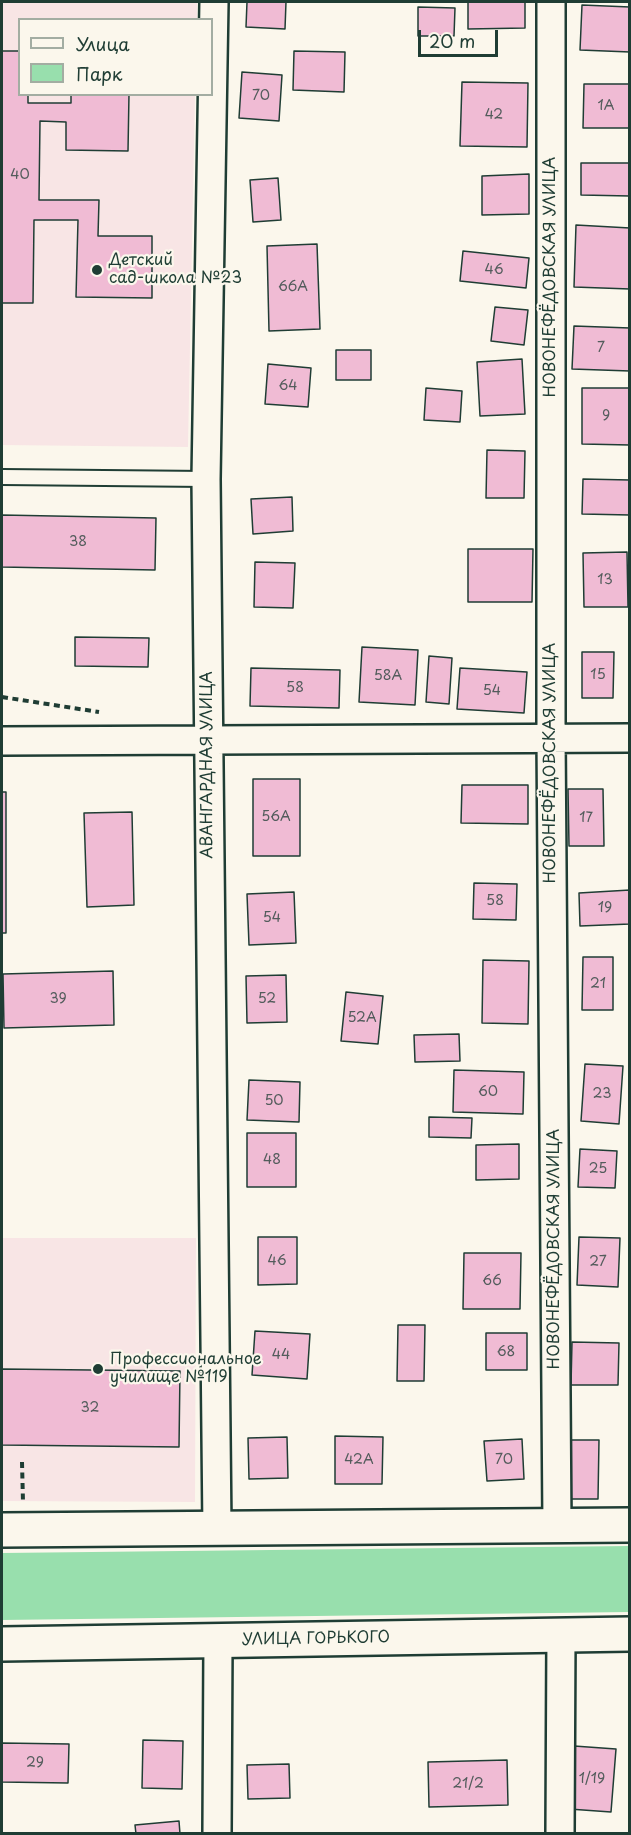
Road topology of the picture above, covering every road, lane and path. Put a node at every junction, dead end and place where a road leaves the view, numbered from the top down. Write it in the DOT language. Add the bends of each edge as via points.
graph roads {
  1 [pos="214,2"];
  2 [pos="551,2"];
  3 [pos="213,62"];
  4 [pos="212,96"];
  5 [pos="2,477"];
  6 [pos="206,479"];
  7 [pos="551,737"];
  8 [pos="630,738"];
  9 [pos="208,740"];
  10 [pos="2,741"];
  11 [pos="22,1462"];
  12 [pos="557,1525"];
  13 [pos="630,1525"];
  14 [pos="217,1529"];
  15 [pos="13,1530"];
  16 [pos="561,1634"];
  17 [pos="630,1634"];
  18 [pos="218,1641"];
  19 [pos="2,1644"];
  20 [pos="217,1833"];
  21 [pos="560,1833"];
  1 -- 3 [label="street, АВАНГАРДНАЯ УЛИЦА"];
  2 -- 7 [label="street, НОВОНЕФЁДОВСКАЯ УЛИЦА"];
  4 -- 6 [label="street, АВАНГАРДНАЯ УЛИЦА"];
  5 -- 6 [label="lane"];
  6 -- 9 [label="street, АВАНГАРДНАЯ УЛИЦА"];
  7 -- 8 [label="street"];
  7 -- 9 [label="street"];
  7 -- 12 [label="street, НОВОНЕФЁДОВСКАЯ УЛИЦА"];
  9 -- 10 [label="street"];
  9 -- 14 [label="street, АВАНГАРДНАЯ УЛИЦА"];
  11 -- 15 [label="path"];
  12 -- 13 [label="street"];
  12 -- 14 [label="street"];
  14 -- 15 [label="street"];
  16 -- 17 [label="street, УЛИЦА ГОРЬКОГО"];
  16 -- 18 [label="street, УЛИЦА ГОРЬКОГО"];
  16 -- 21 [label="street"];
  18 -- 19 [label="street, УЛИЦА ГОРЬКОГО"];
  18 -- 20 [label="street"];
}
